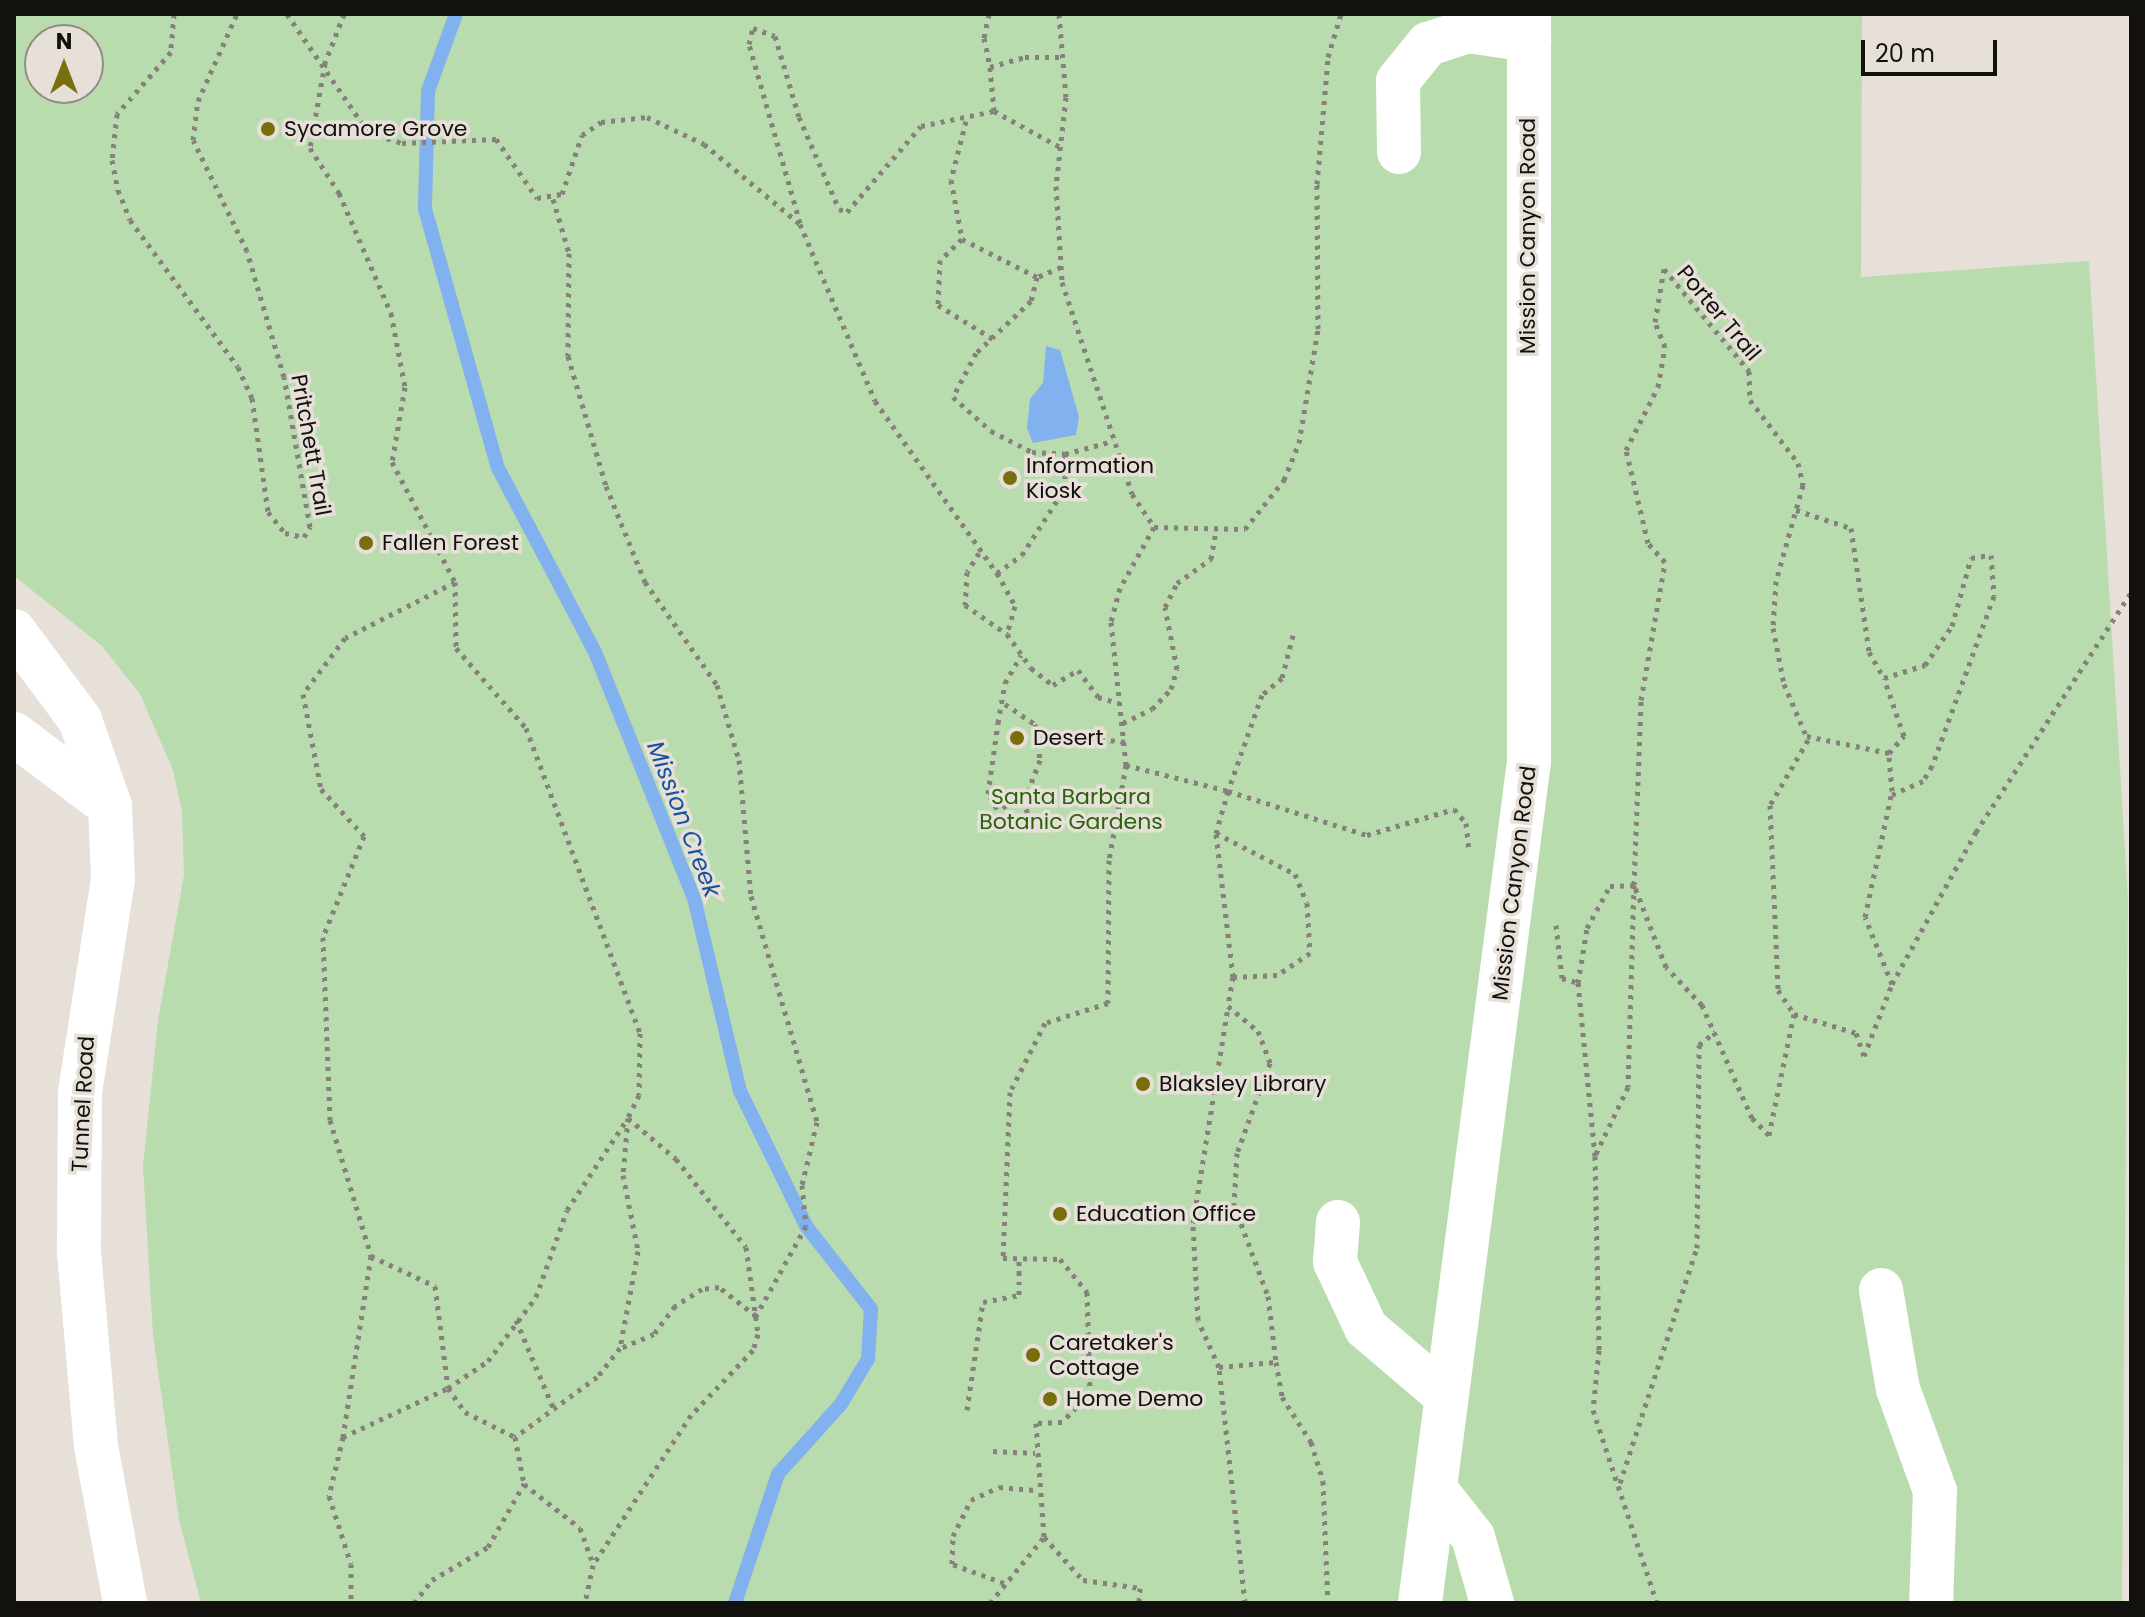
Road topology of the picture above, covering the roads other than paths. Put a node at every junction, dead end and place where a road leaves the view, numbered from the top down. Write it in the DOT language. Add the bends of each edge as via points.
graph roads {
  1 [pos="1529,27"];
  2 [pos="1399,152"];
  3 [pos="14,631"];
  4 [pos="14,734"];
  5 [pos="110,806"];
  6 [pos="1338,1222"];
  7 [pos="1881,1290"];
  8 [pos="1446,1396"];
  9 [pos="1435,1489"];
  10 [pos="125,1603"];
  11 [pos="1420,1603"];
  12 [pos="1492,1603"];
  13 [pos="1931,1603"];
  1 -- 2 [label="street" via="1468,31 1428,44 1398,81"];
  1 -- 8 [label="street, Mission Canyon Road" via="1529,761"];
  3 -- 5 [label="street, Tunnel Road" via="80,720"];
  4 -- 5 [label="street"];
  5 -- 10 [label="street, Tunnel Road" via="113,879 80,1093 79,1252 96,1446"];
  6 -- 8 [label="street" via="1335,1262 1366,1328"];
  7 -- 13 [label="street" via="1898,1389 1935,1491"];
  8 -- 9 [label="street, Mission Canyon Road"];
  9 -- 11 [label="street, Mission Canyon Road"];
  9 -- 12 [label="street" via="1473,1537"];
}
